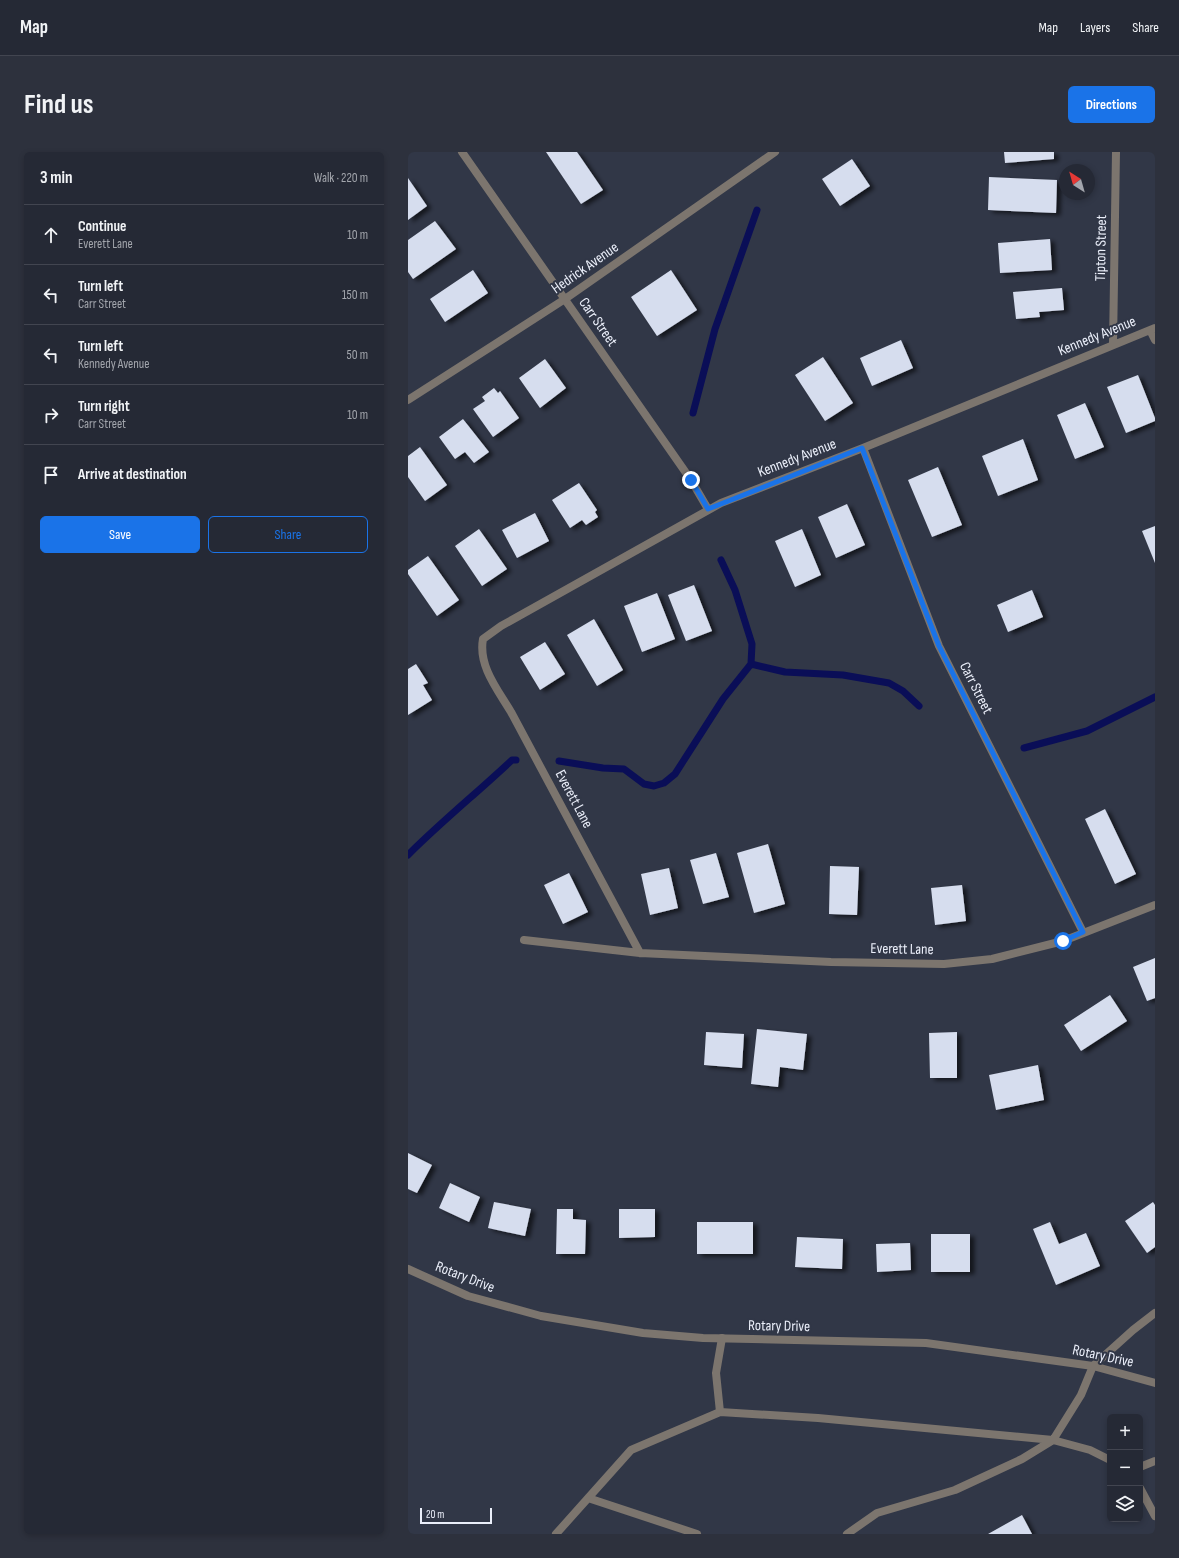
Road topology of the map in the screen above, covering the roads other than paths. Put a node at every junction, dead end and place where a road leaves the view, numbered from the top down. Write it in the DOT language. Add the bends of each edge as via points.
graph roads {
  1 [pos="462,152"];
  2 [pos="774,152"];
  3 [pos="1116,152"];
  4 [pos="565,299"];
  5 [pos="1153,329"];
  6 [pos="1155,340"];
  7 [pos="1113,344"];
  8 [pos="408,400"];
  9 [pos="862,448"];
  10 [pos="708,509"];
  11 [pos="483,658"];
  12 [pos="1155,905"];
  13 [pos="1083,932"];
  14 [pos="524,940"];
  15 [pos="640,952"];
  16 [pos="408,1269"];
  17 [pos="1155,1313"];
  18 [pos="722,1338"];
  19 [pos="1093,1366"];
  20 [pos="1155,1383"];
  21 [pos="720,1412"];
  22 [pos="1053,1440"];
  23 [pos="1107,1458"];
  24 [pos="1155,1461"];
  25 [pos="1143,1466"];
  26 [pos="1143,1494"];
  27 [pos="588,1498"];
  28 [pos="1155,1516"];
  29 [pos="556,1534"];
  30 [pos="697,1534"];
  31 [pos="846,1534"];
  1 -- 4 [label="street, Carr Street"];
  2 -- 4 [label="street, Hedrick Avenue"];
  3 -- 7 [label="street, Tipton Street"];
  4 -- 8 [label="street, Hedrick Avenue"];
  4 -- 10 [label="street, Carr Street" via="691,480"];
  5 -- 6 [label="street"];
  5 -- 7 [label="street, Kennedy Avenue"];
  7 -- 9 [label="street, Kennedy Avenue"];
  9 -- 10 [label="street, Kennedy Avenue"];
  9 -- 13 [label="street, Carr Street" via="939,646"];
  10 -- 11 [label="street, Kennedy Avenue" via="501,626 483,639"];
  11 -- 15 [label="street, Everett Lane" via="492,680"];
  12 -- 13 [label="street, Everett Lane"];
  13 -- 15 [label="street, Everett Lane" via="1063,941 992,959 944,964 831,962"];
  14 -- 15 [label="street, Everett Lane"];
  16 -- 18 [label="street, Rotary Drive" via="468,1296 541,1316 643,1333"];
  17 -- 19 [label="street"];
  18 -- 19 [label="street, Rotary Drive" via="926,1343"];
  18 -- 21 [label="street" via="716,1372"];
  19 -- 20 [label="street, Rotary Drive"];
  19 -- 22 [label="street" via="1081,1395"];
  21 -- 22 [label="street" via="818,1418"];
  21 -- 27 [label="street" via="631,1450"];
  22 -- 23 [label="street" via="1090,1450"];
  22 -- 31 [label="street" via="1022,1459 955,1490 877,1512"];
  24 -- 25 [label="street"];
  26 -- 28 [label="street"];
  27 -- 29 [label="street"];
  27 -- 30 [label="street"];
}
